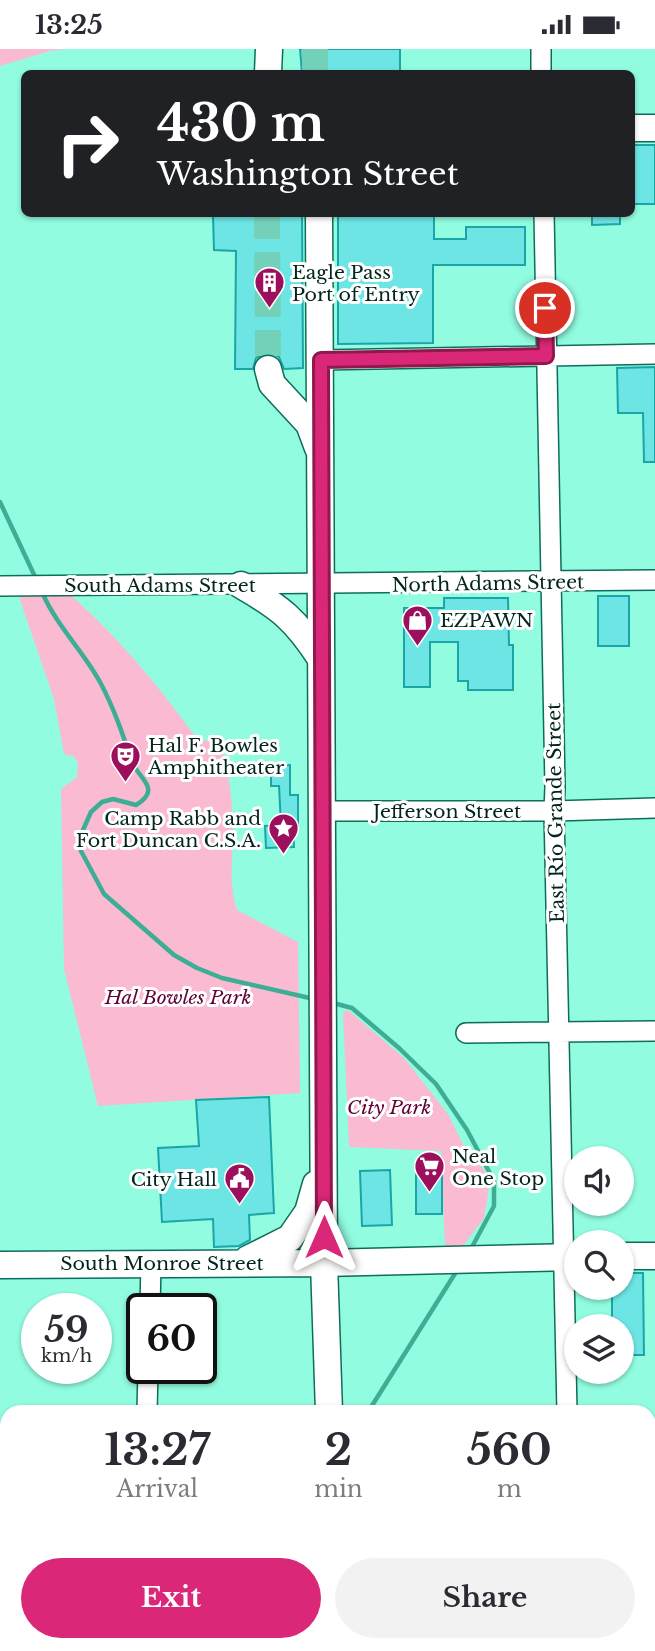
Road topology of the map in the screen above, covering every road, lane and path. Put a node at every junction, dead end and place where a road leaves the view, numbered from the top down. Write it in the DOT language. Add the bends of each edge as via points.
graph roads {
  1 [pos="269,49"];
  2 [pos="541,49"];
  3 [pos="268,70"];
  4 [pos="541,70"];
  5 [pos="635,128"];
  6 [pos="655,128"];
  7 [pos="319,217"];
  8 [pos="544,217"];
  9 [pos="655,353"];
  10 [pos="546,356"];
  11 [pos="321,360"];
  12 [pos="268,369"];
  13 [pos="320,456"];
  14 [pos="655,580"];
  15 [pos="551,583"];
  16 [pos="321,584"];
  17 [pos="241,585"];
  18 [pos="0,586"];
  19 [pos="321,659"];
  20 [pos="655,808"];
  21 [pos="323,811"];
  22 [pos="554,811"];
  23 [pos="655,1031"];
  24 [pos="466,1033"];
  25 [pos="558,1033"];
  26 [pos="324,1158"];
  27 [pos="569,1230"];
  28 [pos="634,1256"];
  29 [pos="655,1256"];
  30 [pos="564,1257"];
  31 [pos="151,1262"];
  32 [pos="242,1262"];
  33 [pos="324,1263"];
  34 [pos="0,1265"];
  35 [pos="150,1293"];
  36 [pos="569,1300"];
  37 [pos="148,1384"];
  38 [pos="147,1405"];
  39 [pos="328,1405"];
  40 [pos="567,1405"];
  1 -- 3 [label="main road"];
  2 -- 4 [label="street"];
  5 -- 6 [label="main road"];
  7 -- 11 [label="main road"];
  8 -- 10 [label="street, East Río Grande Street"];
  9 -- 10 [label="street"];
  10 -- 11 [label="street"];
  10 -- 15 [label="street, East Río Grande Street"];
  11 -- 13 [label="main road"];
  12 -- 13 [label="main road" via="272,384 309,424"];
  13 -- 16 [label="main road"];
  14 -- 15 [label="street, North Adams Street"];
  15 -- 16 [label="street, North Adams Street"];
  15 -- 22 [label="street, East Río Grande Street"];
  16 -- 17 [label="street, South Adams Street"];
  16 -- 19 [label="main road"];
  17 -- 18 [label="street, South Adams Street"];
  17 -- 19 [label="main road" via="275,604 302,630"];
  19 -- 21 [label="main road"];
  20 -- 22 [label="street, Jefferson Street"];
  21 -- 22 [label="street, Jefferson Street"];
  21 -- 26 [label="main road"];
  22 -- 25 [label="street, East Río Grande Street"];
  23 -- 25 [label="street"];
  24 -- 25 [label="street"];
  25 -- 27 [label="street, East Río Grande Street"];
  26 -- 32 [label="main road" via="308,1212 289,1238"];
  26 -- 33 [label="main road"];
  28 -- 29 [label="main road"];
  30 -- 33 [label="main road, South Monroe Street"];
  31 -- 32 [label="main road, South Monroe Street"];
  31 -- 34 [label="main road, South Monroe Street"];
  31 -- 35 [label="street"];
  32 -- 33 [label="main road, South Monroe Street"];
  33 -- 39 [label="main road"];
  36 -- 40 [label="street, East Río Grande Street"];
  37 -- 38 [label="street"];
}
